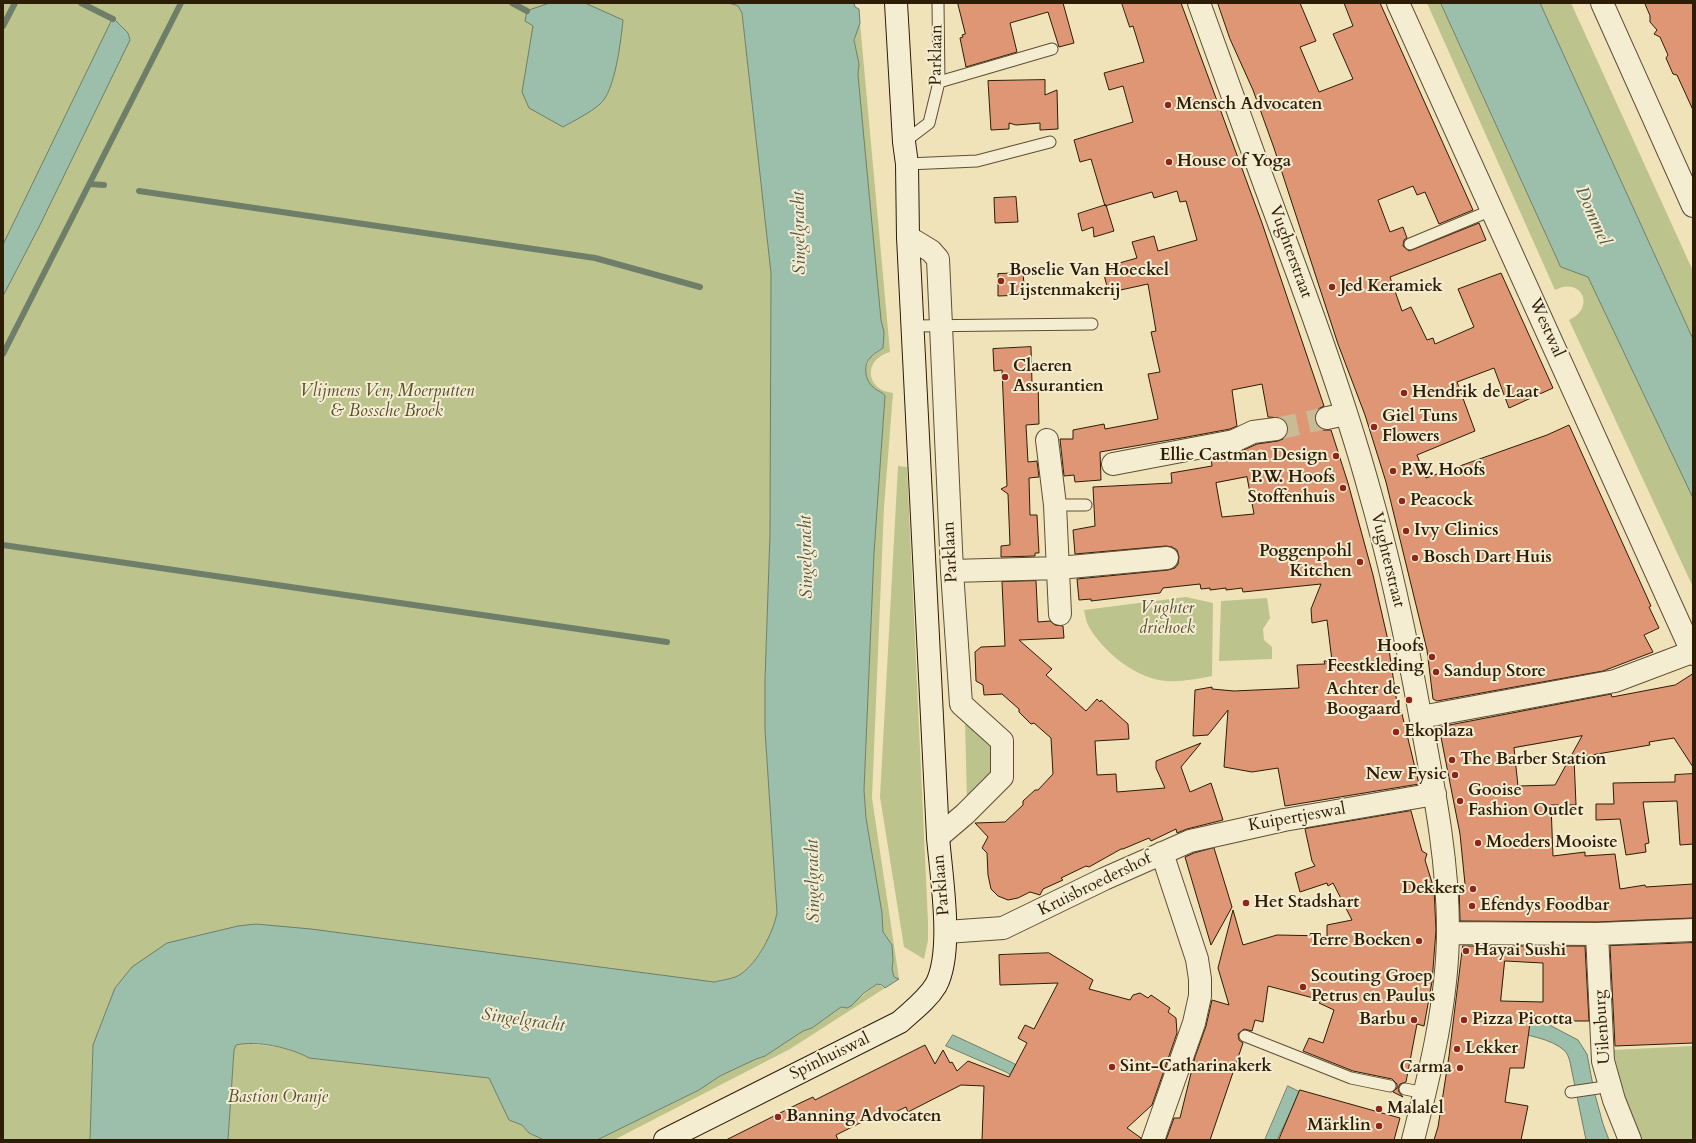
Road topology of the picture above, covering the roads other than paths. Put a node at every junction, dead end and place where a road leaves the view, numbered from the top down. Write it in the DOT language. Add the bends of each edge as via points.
graph roads {
  1 [pos="896,3"];
  2 [pos="938,3"];
  3 [pos="1199,3"];
  4 [pos="1398,3"];
  5 [pos="1602,3"];
  6 [pos="1052,49"];
  7 [pos="940,82"];
  8 [pos="904,142"];
  9 [pos="1050,142"];
  10 [pos="907,164"];
  11 [pos="1693,206"];
  12 [pos="1492,210"];
  13 [pos="908,237"];
  14 [pos="1410,244"];
  15 [pos="1092,324"];
  16 [pos="913,326"];
  17 [pos="941,326"];
  18 [pos="1276,429"];
  19 [pos="1047,440"];
  20 [pos="1114,464"];
  21 [pos="1055,504"];
  22 [pos="1086,505"];
  23 [pos="1167,558"];
  24 [pos="1058,568"];
  25 [pos="952,571"];
  26 [pos="1060,614"];
  27 [pos="1692,653"];
  28 [pos="1421,717"];
  29 [pos="1435,794"];
  30 [pos="938,838"];
  31 [pos="1162,853"];
  32 [pos="1693,930"];
  33 [pos="946,932"];
  34 [pos="1448,933"];
  35 [pos="1597,934"];
  36 [pos="1245,1036"];
  37 [pos="1390,1086"];
  38 [pos="1604,1086"];
  39 [pos="1571,1092"];
  40 [pos="665,1140"];
  41 [pos="1153,1140"];
  42 [pos="1413,1140"];
  43 [pos="1630,1140"];
  1 -- 8 [label="street, Parklaan"];
  2 -- 7 [label="lane, Parklaan"];
  3 -- 28 [label="street, Vughterstraat" via="1303,287 1337,416 1382,536 1404,627"];
  4 -- 12 [label="street, Westwal"];
  5 -- 11 [label="street"];
  6 -- 7 [label="lane"];
  7 -- 8 [label="lane, Parklaan" via="929,123"];
  8 -- 10 [label="street, Parklaan"];
  9 -- 10 [label="lane" via="977,161"];
  10 -- 13 [label="street, Parklaan"];
  12 -- 14 [label="lane"];
  12 -- 27 [label="street, Westwal"];
  13 -- 16 [label="street, Parklaan"];
  13 -- 17 [label="street, Parklaan" via="932,251 938,259"];
  15 -- 17 [label="lane"];
  16 -- 17 [label="lane"];
  16 -- 30 [label="street, Parklaan"];
  17 -- 25 [label="street, Parklaan"];
  18 -- 20 [label="street" via="1253,432 1234,442"];
  19 -- 21 [label="street"];
  21 -- 22 [label="lane"];
  21 -- 24 [label="street"];
  23 -- 24 [label="street"];
  24 -- 25 [label="street"];
  24 -- 26 [label="street"];
  25 -- 30 [label="street, Parklaan" via="961,704 1002,741 1002,777"];
  27 -- 28 [label="street" via="1615,681"];
  28 -- 29 [label="street, Vughterstraat"];
  29 -- 31 [label="street, Kuipertjeswal" via="1234,830 1190,841"];
  29 -- 34 [label="street, Vughterstraat" via="1444,849"];
  30 -- 33 [label="street, Parklaan"];
  31 -- 33 [label="street, Kruisbroedershof" via="1003,928"];
  31 -- 41 [label="street, Kruisbroedershof" via="1197,959 1200,996 1199,1024"];
  32 -- 35 [label="street"];
  33 -- 40 [label="street, Spinhuiswal" via="943,967 936,984 926,999 900,1022"];
  34 -- 35 [label="street"];
  34 -- 42 [label="street, Vughterstraat" via="1443,1000 1415,1091"];
  35 -- 38 [label="street, Uilenburg"];
  36 -- 37 [label="lane" via="1351,1078"];
  38 -- 39 [label="lane"];
  38 -- 43 [label="street, Uilenburg"];
}
